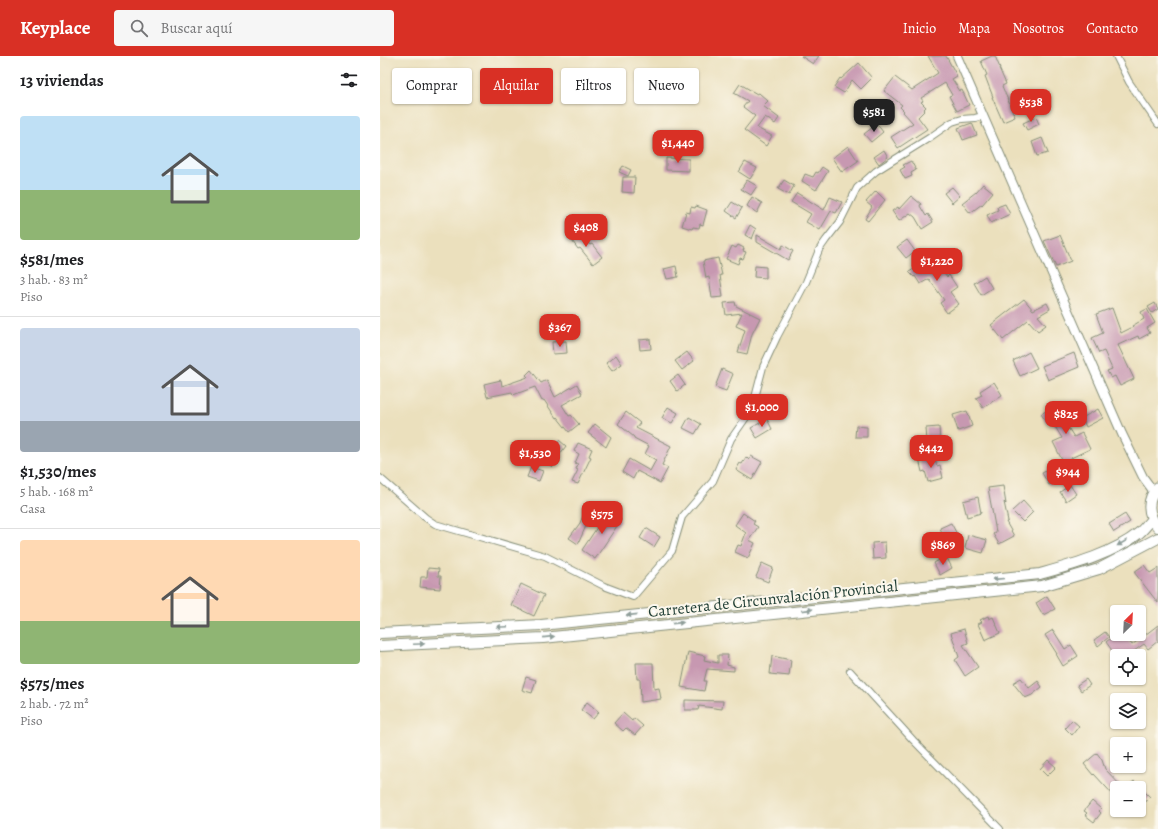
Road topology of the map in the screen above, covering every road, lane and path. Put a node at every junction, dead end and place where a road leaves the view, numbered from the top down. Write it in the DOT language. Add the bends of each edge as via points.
graph roads {
  1 [pos="957,56"];
  2 [pos="1116,56"];
  3 [pos="984,116"];
  4 [pos="1158,124"];
  5 [pos="380,478"];
  6 [pos="1156,490"];
  7 [pos="1152,519"];
  8 [pos="1158,527"];
  9 [pos="1158,538"];
  10 [pos="380,633"];
  11 [pos="380,646"];
  12 [pos="850,671"];
  13 [pos="1000,829"];
  1 -- 3 [label="street"];
  2 -- 4 [label="street" via="1129,82"];
  3 -- 5 [label="street" via="952,122 876,171 857,188 840,222 819,250 806,282 763,367 752,409 731,439 713,481 682,517 672,550 633,597 604,586 545,556 435,524"];
  3 -- 6 [label="street" via="1122,434 1143,477"];
  6 -- 7 [label="highway" via="1149,502"];
  7 -- 8 [label="highway"];
  7 -- 10 [label="highway, Carretera de Circunvalación Provincial, one-way" via="1140,532 1120,545 1094,557 1040,574 541,625"];
  11 -- 9 [label="highway, Carretera de Circunvalación Provincial, one-way" via="543,638 1042,586 1100,569"];
  12 -- 13 [label="street"];
}
